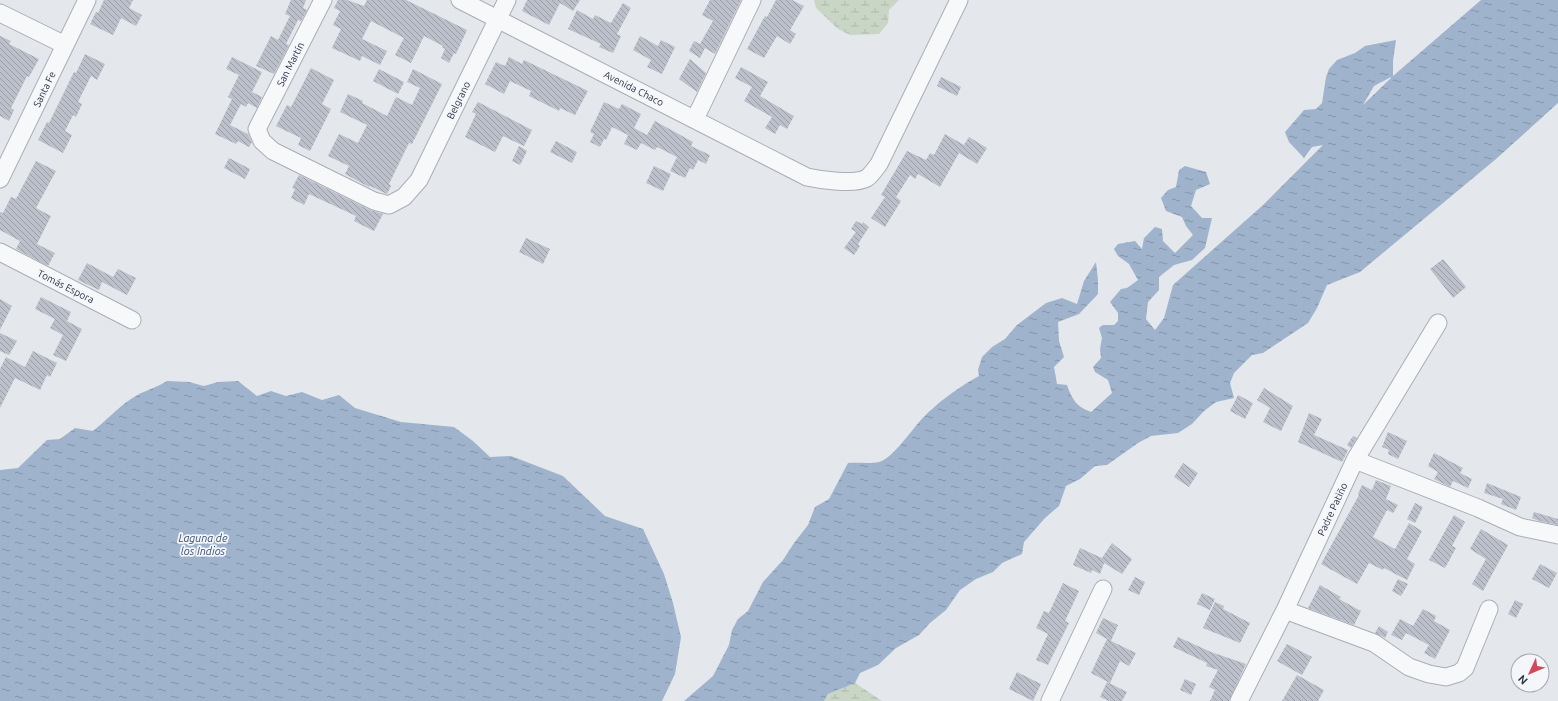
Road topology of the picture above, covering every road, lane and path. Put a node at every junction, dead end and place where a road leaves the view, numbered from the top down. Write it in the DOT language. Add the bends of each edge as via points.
graph roads {
  1 [pos="87,0"];
  2 [pos="323,0"];
  3 [pos="460,0"];
  4 [pos="507,0"];
  5 [pos="752,0"];
  6 [pos="959,0"];
  7 [pos="0,14"];
  8 [pos="498,19"];
  9 [pos="66,45"];
  10 [pos="695,119"];
  11 [pos="0,179"];
  12 [pos="404,197"];
  13 [pos="0,252"];
  14 [pos="132,320"];
  15 [pos="1438,324"];
  16 [pos="1355,460"];
  17 [pos="1558,535"];
  18 [pos="1103,589"];
  19 [pos="1490,608"];
  20 [pos="1284,610"];
  21 [pos="1056,699"];
  22 [pos="1239,701"];
  1 -- 9 [label="street, Santa Fe"];
  2 -- 12 [label="street, San Martín" via="257,129 262,140 273,151 374,201 389,205"];
  3 -- 8 [label="street, Avenida Chaco"];
  4 -- 8 [label="street, Belgrano"];
  5 -- 10 [label="street"];
  6 -- 10 [label="street, Avenida Chaco" via="879,164 866,178 824,181 807,177"];
  7 -- 9 [label="street"];
  8 -- 10 [label="street, Avenida Chaco"];
  8 -- 12 [label="street, Belgrano" via="419,180"];
  9 -- 11 [label="street, Santa Fe"];
  13 -- 14 [label="street, Tomás Espora"];
  15 -- 16 [label="street, Padre Patiño"];
  16 -- 17 [label="street" via="1520,527"];
  16 -- 20 [label="street, Padre Patiño"];
  18 -- 21 [label="street"];
  19 -- 20 [label="street" via="1465,668 1446,677 1409,666 1374,644"];
  20 -- 22 [label="street, Padre Patiño"];
}
